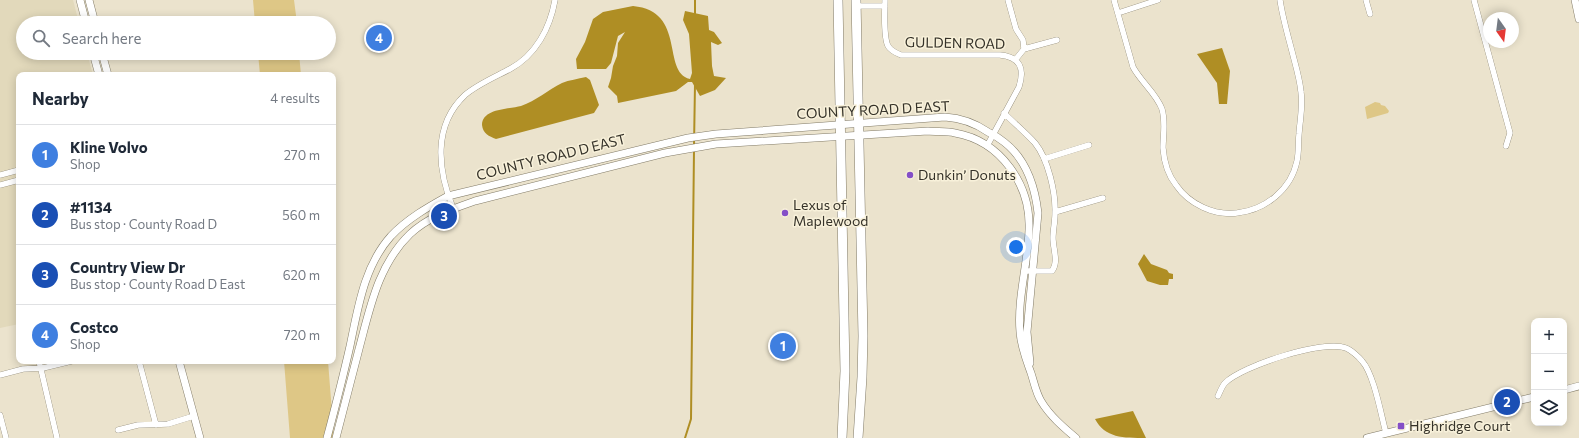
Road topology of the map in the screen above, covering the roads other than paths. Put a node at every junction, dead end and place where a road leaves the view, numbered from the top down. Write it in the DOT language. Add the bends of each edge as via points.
graph roads {
  1 [pos="80,0"];
  2 [pos="89,0"];
  3 [pos="555,0"];
  4 [pos="838,0"];
  5 [pos="885,0"];
  6 [pos="1008,0"];
  7 [pos="1114,0"];
  8 [pos="1158,0"];
  9 [pos="1280,0"];
  10 [pos="1366,0"];
  11 [pos="1474,0"];
  12 [pos="1575,0"];
  13 [pos="856,3"];
  14 [pos="885,6"];
  15 [pos="1118,13"];
  16 [pos="1370,14"];
  17 [pos="84,16"];
  18 [pos="93,16"];
  19 [pos="1579,19"];
  20 [pos="1057,40"];
  21 [pos="1024,49"];
  22 [pos="1016,59"];
  23 [pos="95,60"];
  24 [pos="104,60"];
  25 [pos="98,72"];
  26 [pos="107,72"];
  27 [pos="1004,113"];
  28 [pos="859,123"];
  29 [pos="840,124"];
  30 [pos="993,134"];
  31 [pos="859,136"];
  32 [pos="840,137"];
  33 [pos="1089,145"];
  34 [pos="987,146"];
  35 [pos="1506,146"];
  36 [pos="1044,159"];
  37 [pos="16,171"];
  38 [pos="0,175"];
  39 [pos="16,181"];
  40 [pos="0,185"];
  41 [pos="448,196"];
  42 [pos="1103,198"];
  43 [pos="453,208"];
  44 [pos="1055,212"];
  45 [pos="1024,271"];
  46 [pos="1033,271"];
  47 [pos="40,364"];
  48 [pos="59,364"];
  49 [pos="140,364"];
  50 [pos="181,364"];
  51 [pos="41,368"];
  52 [pos="1031,373"];
  53 [pos="0,375"];
  54 [pos="1579,386"];
  55 [pos="1567,389"];
  56 [pos="1218,396"];
  57 [pos="1531,398"];
  58 [pos="0,415"];
  59 [pos="194,416"];
  60 [pos="156,425"];
  61 [pos="118,430"];
  62 [pos="1386,434"];
  63 [pos="6,438"];
  64 [pos="57,438"];
  65 [pos="200,438"];
  66 [pos="327,438"];
  67 [pos="336,438"];
  68 [pos="842,438"];
  69 [pos="858,438"];
  70 [pos="1076,438"];
  71 [pos="1367,438"];
  1 -- 17 [label="street"];
  2 -- 18 [label="street"];
  3 -- 41 [label="street" via="548,26 528,56 473,90 454,109 440,142 440,158"];
  4 -- 29 [label="main road"];
  5 -- 14 [label="street, GULDEN ROAD"];
  6 -- 21 [label="street"];
  7 -- 15 [label="street"];
  8 -- 15 [label="street"];
  9 -- 15 [label="street" via="1301,91 1297,163 1282,191 1268,202 1247,211 1225,213 1205,208 1188,198 1176,185 1164,158 1162,109 1133,67"];
  10 -- 16 [label="street"];
  11 -- 35 [label="street" via="1510,132"];
  12 -- 19 [label="street"];
  13 -- 14 [label="street"];
  13 -- 28 [label="main road"];
  14 -- 22 [label="street, GULDEN ROAD" via="888,47 901,55 1000,55"];
  20 -- 21 [label="street"];
  21 -- 22 [label="street"];
  22 -- 27 [label="street, GULDEN ROAD" via="1022,78"];
  23 -- 25 [label="street"];
  24 -- 26 [label="street"];
  27 -- 30 [label="street, GULDEN ROAD"];
  27 -- 36 [label="street" via="1035,144"];
  28 -- 29 [label="street, COUNTY ROAD D EAST"];
  28 -- 30 [label="street, COUNTY ROAD D EAST" via="954,118 974,123"];
  28 -- 31 [label="main road"];
  29 -- 32 [label="main road"];
  29 -- 41 [label="street, COUNTY ROAD D EAST" via="688,138"];
  30 -- 34 [label="street, GULDEN ROAD"];
  30 -- 46 [label="street, COUNTY ROAD D EAST" via="1016,153 1032,182 1038,213"];
  31 -- 32 [label="street, COUNTY ROAD D EAST"];
  31 -- 34 [label="street, COUNTY ROAD D EAST" via="928,131 956,133"];
  31 -- 69 [label="main road" via="863,336"];
  32 -- 43 [label="street, COUNTY ROAD D EAST" via="729,143 680,150"];
  32 -- 68 [label="main road" via="845,371"];
  33 -- 36 [label="street"];
  34 -- 45 [label="street, COUNTY ROAD D EAST" via="997,152 1011,168 1027,203 1029,229"];
  36 -- 44 [label="street" via="1053,187"];
  37 -- 38 [label="street"];
  39 -- 40 [label="street"];
  41 -- 43 [label="street"];
  41 -- 66 [label="street, COUNTY ROAD D EAST" via="403,224 390,237 376,258 363,287"];
  42 -- 44 [label="street"];
  43 -- 67 [label="street, COUNTY ROAD D EAST" via="411,233 385,266 374,291"];
  44 -- 46 [label="street" via="1054,268 1052,271"];
  45 -- 46 [label="street"];
  45 -- 52 [label="street, COUNTY ROAD D EAST" via="1019,316 1020,333 1023,353"];
  46 -- 52 [label="street, COUNTY ROAD D EAST" via="1027,332"];
  47 -- 51 [label="street"];
  48 -- 51 [label="street"];
  49 -- 60 [label="street"];
  50 -- 59 [label="street"];
  51 -- 53 [label="street" via="23,369"];
  51 -- 64 [label="street"];
  52 -- 70 [label="street" via="1040,401 1057,422"];
  54 -- 55 [label="street"];
  56 -- 62 [label="street" via="1224,384 1238,373 1264,362 1328,346 1346,348 1363,362 1371,376"];
  57 -- 62 [label="street"];
  58 -- 63 [label="street"];
  59 -- 60 [label="street"];
  59 -- 65 [label="street"];
  60 -- 61 [label="street"];
  62 -- 71 [label="street"];
}
